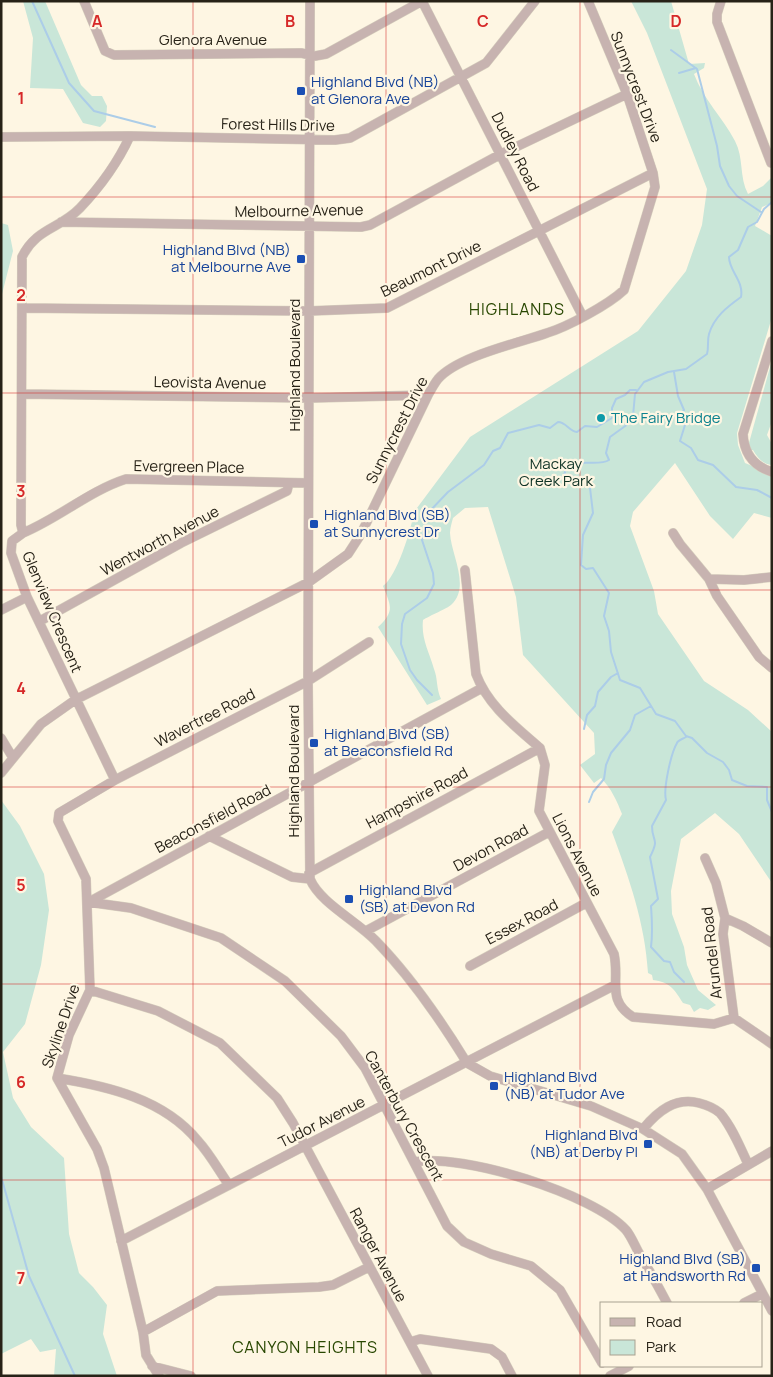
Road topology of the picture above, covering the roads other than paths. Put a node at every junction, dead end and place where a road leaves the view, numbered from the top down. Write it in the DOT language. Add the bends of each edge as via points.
graph roads {
  1 [pos="84,1"];
  2 [pos="310,1"];
  3 [pos="422,1"];
  4 [pos="535,1"];
  5 [pos="588,1"];
  6 [pos="721,1"];
  7 [pos="310,55"];
  8 [pos="460,77"];
  9 [pos="627,94"];
  10 [pos="1,136"];
  11 [pos="130,136"];
  12 [pos="310,140"];
  13 [pos="501,154"];
  14 [pos="771,163"];
  15 [pos="653,173"];
  16 [pos="61,222"];
  17 [pos="310,226"];
  18 [pos="539,230"];
  19 [pos="22,308"];
  20 [pos="309,311"];
  21 [pos="582,316"];
  22 [pos="772,341"];
  23 [pos="22,394"];
  24 [pos="428,395"];
  25 [pos="309,398"];
  26 [pos="772,472"];
  27 [pos="289,483"];
  28 [pos="308,483"];
  29 [pos="673,532"];
  30 [pos="23,533"];
  31 [pos="465,570"];
  32 [pos="772,577"];
  33 [pos="709,579"];
  34 [pos="309,582"];
  35 [pos="27,597"];
  36 [pos="1,610"];
  37 [pos="40,621"];
  38 [pos="369,642"];
  39 [pos="772,668"];
  40 [pos="308,681"];
  41 [pos="482,688"];
  42 [pos="76,700"];
  43 [pos="1,738"];
  44 [pos="540,748"];
  45 [pos="13,758"];
  46 [pos="1,773"];
  47 [pos="115,780"];
  48 [pos="308,783"];
  49 [pos="58,821"];
  50 [pos="549,832"];
  51 [pos="209,836"];
  52 [pos="705,858"];
  53 [pos="309,876"];
  54 [pos="88,902"];
  55 [pos="586,903"];
  56 [pos="725,918"];
  57 [pos="366,931"];
  58 [pos="772,943"];
  59 [pos="470,966"];
  60 [pos="616,985"];
  61 [pos="90,990"];
  62 [pos="734,1018"];
  63 [pos="772,1044"];
  64 [pos="467,1063"];
  65 [pos="56,1078"];
  66 [pos="385,1106"];
  67 [pos="643,1129"];
  68 [pos="305,1146"];
  69 [pos="772,1151"];
  70 [pos="415,1162"];
  71 [pos="748,1164"];
  72 [pos="229,1185"];
  73 [pos="707,1189"];
  74 [pos="121,1241"];
  75 [pos="369,1267"];
  76 [pos="762,1294"];
  77 [pos="666,1302"];
  78 [pos="746,1302"];
  79 [pos="772,1311"];
  80 [pos="143,1332"];
  81 [pos="410,1342"];
  82 [pos="600,1360"];
  83 [pos="152,1366"];
  84 [pos="626,1367"];
  85 [pos="189,1375"];
  86 [pos="159,1376"];
  87 [pos="428,1376"];
  88 [pos="512,1376"];
  89 [pos="609,1376"];
  1 -- 7 [label="street, Glenora Avenue" via="105,51 114,55"];
  2 -- 7 [label="street, Highland Boulevard"];
  3 -- 7 [label="street, Glenora Avenue" via="326,54"];
  3 -- 8 [label="street, Dudley Road"];
  4 -- 8 [label="street, Forest Hills Drive" via="486,64"];
  5 -- 9 [label="street, Sunnycrest Drive"];
  6 -- 14 [label="street" via="717,22"];
  7 -- 12 [label="street, Highland Boulevard"];
  8 -- 12 [label="street, Forest Hills Drive" via="350,138"];
  8 -- 13 [label="street, Dudley Road"];
  9 -- 13 [label="street, Melbourne Avenue"];
  9 -- 15 [label="street, Sunnycrest Drive"];
  10 -- 11 [label="street, Forest Hills Drive"];
  11 -- 12 [label="street, Forest Hills Drive"];
  11 -- 16 [label="street, Glenview Crescent" via="121,156 79,209"];
  12 -- 17 [label="street, Highland Boulevard"];
  13 -- 17 [label="street, Melbourne Avenue" via="370,224 361,227"];
  13 -- 18 [label="street, Dudley Road"];
  15 -- 18 [label="street, Beaumont Drive"];
  15 -- 21 [label="street, Sunnycrest Drive" via="655,187 624,290"];
  16 -- 17 [label="street, Melbourne Avenue"];
  16 -- 19 [label="street, Glenview Crescent" via="39,234 22,256"];
  17 -- 20 [label="street, Highland Boulevard"];
  18 -- 20 [label="street, Beaumont Drive" via="387,308"];
  18 -- 21 [label="street, Dudley Road"];
  19 -- 20 [label="street, Beaumont Drive"];
  19 -- 23 [label="street, Glenview Crescent"];
  20 -- 25 [label="street, Highland Boulevard"];
  21 -- 24 [label="street, Sunnycrest Drive" via="549,333 499,346 451,370 439,378"];
  22 -- 26 [label="street" via="743,434 745,449 751,459 757,466"];
  23 -- 25 [label="street, Leovista Avenue"];
  23 -- 30 [label="street, Glenview Crescent"];
  24 -- 25 [label="street, Leovista Avenue"];
  24 -- 34 [label="street, Sunnycrest Drive" via="361,534 348,554"];
  25 -- 28 [label="street, Highland Boulevard"];
  27 -- 28 [label="street, Evergreen Place"];
  27 -- 30 [label="street, Evergreen Place" via="126,479 108,485 43,525"];
  27 -- 37 [label="street, Wentworth Avenue" via="287,491 181,543"];
  28 -- 34 [label="street, Highland Boulevard"];
  29 -- 33 [label="street"];
  30 -- 35 [label="street, Glenview Crescent" via="12,541 11,553"];
  31 -- 41 [label="street" via="476,674"];
  32 -- 33 [label="street"];
  33 -- 39 [label="street" via="759,657"];
  34 -- 40 [label="street, Highland Boulevard"];
  34 -- 42 [label="street, Sunnycrest Drive"];
  35 -- 36 [label="street"];
  35 -- 37 [label="street, Glenview Crescent"];
  37 -- 42 [label="street, Glenview Crescent"];
  38 -- 40 [label="street, Wavertree Road"];
  40 -- 47 [label="street, Wavertree Road"];
  40 -- 48 [label="street, Highland Boulevard"];
  41 -- 44 [label="street" via="503,715"];
  41 -- 48 [label="street, Beaconsfield Road"];
  42 -- 45 [label="street, Sunnycrest Drive" via="41,724"];
  42 -- 47 [label="street, Glenview Crescent"];
  43 -- 45 [label="street"];
  44 -- 50 [label="street, Lions Avenue" via="545,766 539,811"];
  44 -- 53 [label="street, Hampshire Road"];
  45 -- 46 [label="street, Sunnycrest Drive"];
  47 -- 49 [label="street, Wavertree Road" via="59,812"];
  48 -- 51 [label="street, Beaconsfield Road"];
  48 -- 53 [label="street, Highland Boulevard"];
  49 -- 54 [label="street, Skyline Drive" via="86,879"];
  50 -- 55 [label="street, Lions Avenue"];
  50 -- 57 [label="street, Devon Road"];
  51 -- 53 [label="street" via="292,877"];
  51 -- 54 [label="street, Beaconsfield Road"];
  52 -- 56 [label="street, Arundel Road" via="716,883"];
  53 -- 57 [label="street" via="321,895"];
  54 -- 61 [label="street, Skyline Drive"];
  54 -- 66 [label="street, Canterbury Crescent" via="131,908 189,927 221,938 249,955 285,981 341,1036"];
  55 -- 59 [label="street, Essex Road"];
  55 -- 60 [label="street, Lions Avenue" via="614,954"];
  56 -- 58 [label="street"];
  56 -- 62 [label="street, Arundel Road" via="723,934"];
  57 -- 64 [label="street" via="432,1006"];
  60 -- 62 [label="street, Lions Avenue" via="614,996 622,1010 633,1017 714,1024"];
  60 -- 64 [label="street, Tudor Avenue"];
  61 -- 65 [label="street, Skyline Drive" via="69,1035"];
  61 -- 68 [label="street, Ranger Avenue" via="158,1011 220,1043 277,1098"];
  62 -- 63 [label="street"];
  64 -- 66 [label="street, Tudor Avenue"];
  64 -- 67 [label="street" via="490,1076 591,1106"];
  65 -- 72 [label="street" via="106,1087 152,1103 198,1140"];
  65 -- 74 [label="street, Skyline Drive" via="97,1149"];
  66 -- 68 [label="street, Tudor Avenue"];
  66 -- 70 [label="street, Canterbury Crescent"];
  67 -- 71 [label="street" via="657,1112 677,1102 689,1100 707,1105 726,1122"];
  67 -- 73 [label="street" via="682,1154"];
  68 -- 72 [label="street, Tudor Avenue"];
  68 -- 75 [label="street, Ranger Avenue"];
  69 -- 71 [label="street"];
  70 -- 77 [label="street" via="429,1159 469,1164 554,1188 606,1212 626,1230"];
  70 -- 82 [label="street, Canterbury Crescent" via="447,1226 464,1242 531,1266 560,1290"];
  71 -- 73 [label="street"];
  72 -- 74 [label="street, Tudor Avenue"];
  73 -- 76 [label="street"];
  74 -- 80 [label="street, Skyline Drive"];
  75 -- 80 [label="street" via="319,1288 217,1292"];
  75 -- 81 [label="street, Ranger Avenue"];
  76 -- 78 [label="street"];
  76 -- 79 [label="street"];
  80 -- 83 [label="street, Skyline Drive" via="146,1355"];
  81 -- 87 [label="street, Ranger Avenue"];
  81 -- 88 [label="street" via="420,1339 491,1349 502,1357"];
  83 -- 85 [label="street"];
  83 -- 86 [label="street, Skyline Drive"];
  84 -- 89 [label="street"];
}
